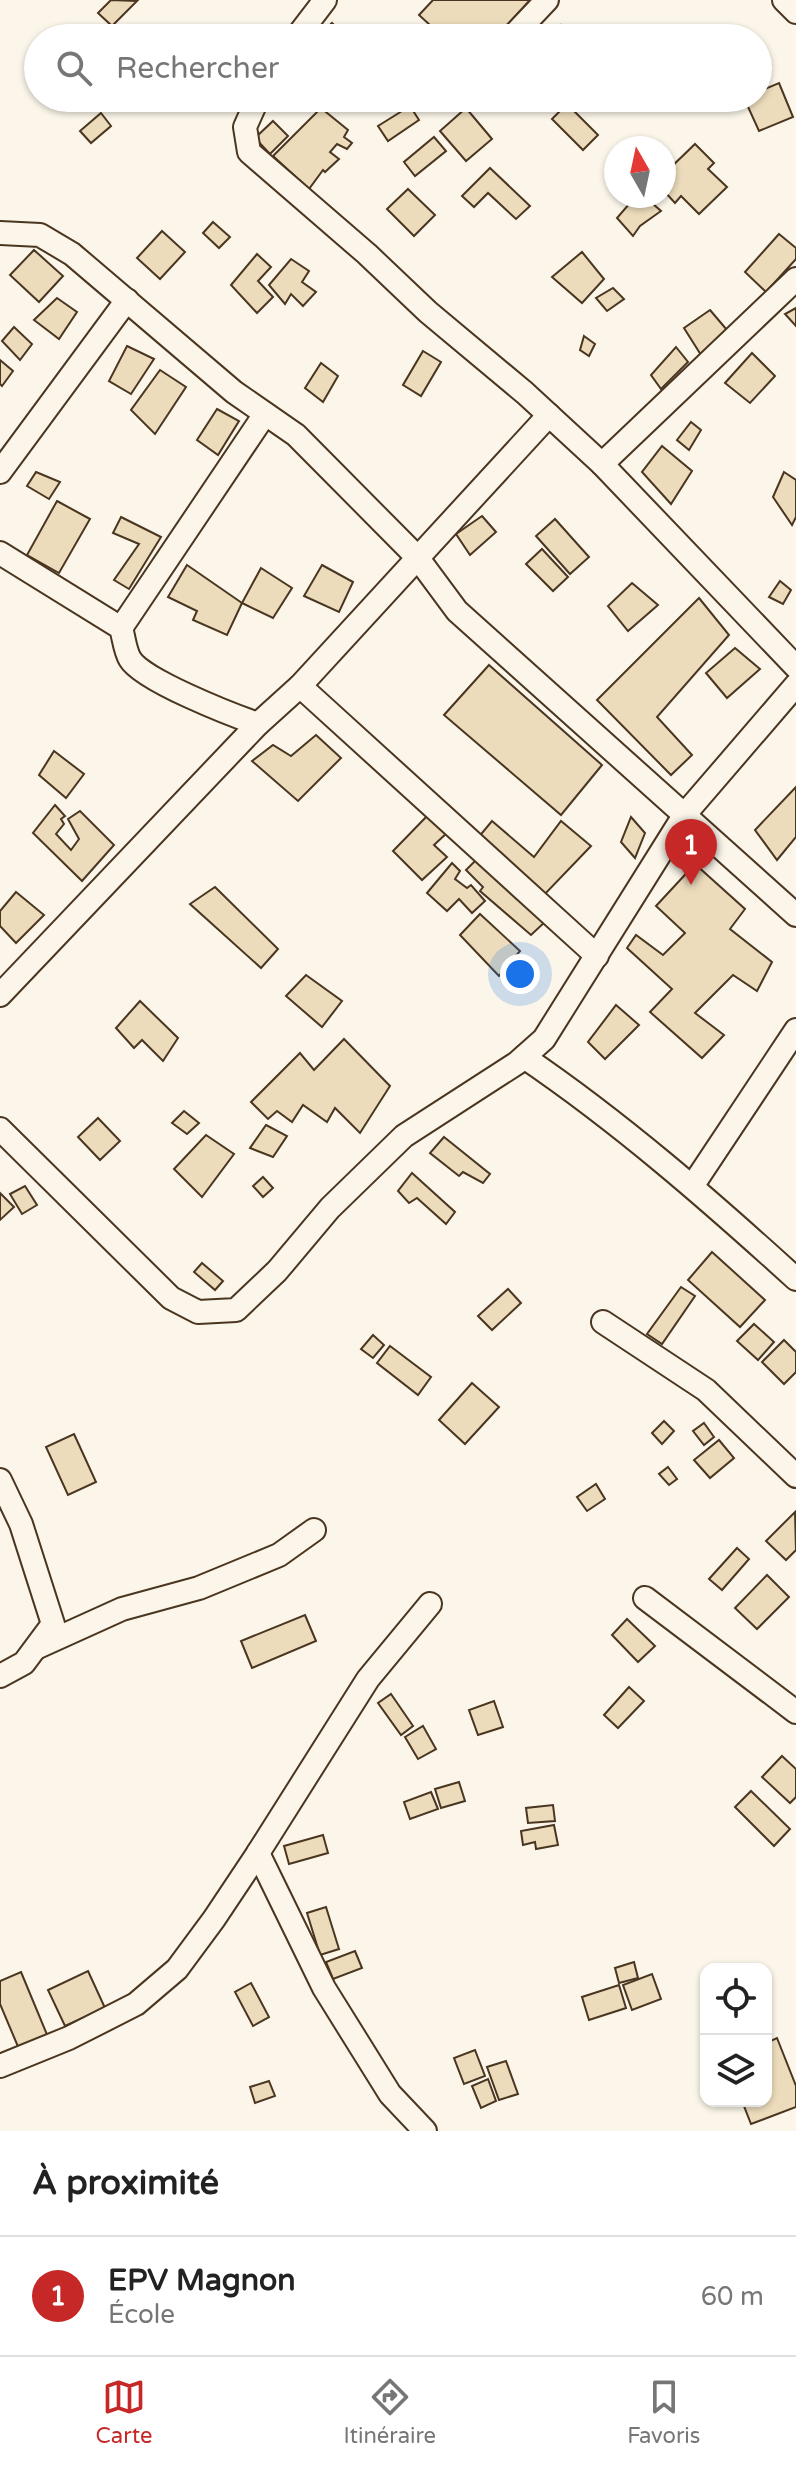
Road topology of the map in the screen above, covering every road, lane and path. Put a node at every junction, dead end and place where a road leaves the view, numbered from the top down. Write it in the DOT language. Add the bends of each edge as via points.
graph roads {
  1 [pos="325,0"];
  2 [pos="547,0"];
  3 [pos="784,0"];
  4 [pos="796,12"];
  5 [pos="307,24"];
  6 [pos="524,24"];
  7 [pos="252,112"];
  8 [pos="0,233"];
  9 [pos="796,279"];
  10 [pos="127,300"];
  11 [pos="265,414"];
  12 [pos="549,415"];
  13 [pos="602,464"];
  14 [pos="0,472"];
  15 [pos="0,553"];
  16 [pos="417,557"];
  17 [pos="121,628"];
  18 [pos="796,667"];
  19 [pos="796,685"];
  20 [pos="300,686"];
  21 [pos="258,724"];
  22 [pos="685,814"];
  23 [pos="796,915"];
  24 [pos="597,956"];
  25 [pos="0,995"];
  26 [pos="796,1030"];
  27 [pos="524,1057"];
  28 [pos="0,1129"];
  29 [pos="693,1185"];
  30 [pos="796,1279"];
  31 [pos="603,1322"];
  32 [pos="796,1476"];
  33 [pos="0,1480"];
  34 [pos="314,1530"];
  35 [pos="645,1598"];
  36 [pos="430,1604"];
  37 [pos="38,1647"];
  38 [pos="0,1676"];
  39 [pos="796,1712"];
  40 [pos="258,1853"];
  41 [pos="0,2066"];
  42 [pos="425,2131"];
  1 -- 5 [label="street"];
  2 -- 6 [label="street"];
  3 -- 4 [label="street"];
  7 -- 12 [label="street" via="245,127 249,152"];
  8 -- 10 [label="street" via="40,235"];
  9 -- 13 [label="street"];
  10 -- 11 [label="street"];
  10 -- 14 [label="street"];
  11 -- 16 [label="street" via="296,435"];
  11 -- 17 [label="street"];
  12 -- 13 [label="street"];
  12 -- 16 [label="street"];
  13 -- 18 [label="street"];
  15 -- 17 [label="street"];
  16 -- 20 [label="street"];
  16 -- 22 [label="street" via="457,611"];
  17 -- 21 [label="street" via="130,659 138,667 178,691"];
  19 -- 22 [label="street"];
  20 -- 21 [label="street"];
  20 -- 24 [label="street"];
  21 -- 25 [label="street"];
  22 -- 23 [label="street"];
  22 -- 24 [label="street"];
  24 -- 27 [label="street" via="544,1039"];
  26 -- 29 [label="street"];
  27 -- 28 [label="street" via="404,1136 236,1310 198,1312 171,1298"];
  27 -- 29 [label="street"];
  29 -- 30 [label="street"];
  31 -- 32 [label="street" via="706,1390"];
  33 -- 37 [label="street" via="21,1524 53,1624"];
  34 -- 37 [label="street" via="279,1555 199,1588 122,1609"];
  35 -- 39 [label="street"];
  36 -- 40 [label="street" via="368,1679"];
  37 -- 38 [label="street" via="24,1663"];
  40 -- 41 [label="street" via="177,1969 136,2004"];
  40 -- 42 [label="street" via="324,1988 390,2094"];
}
